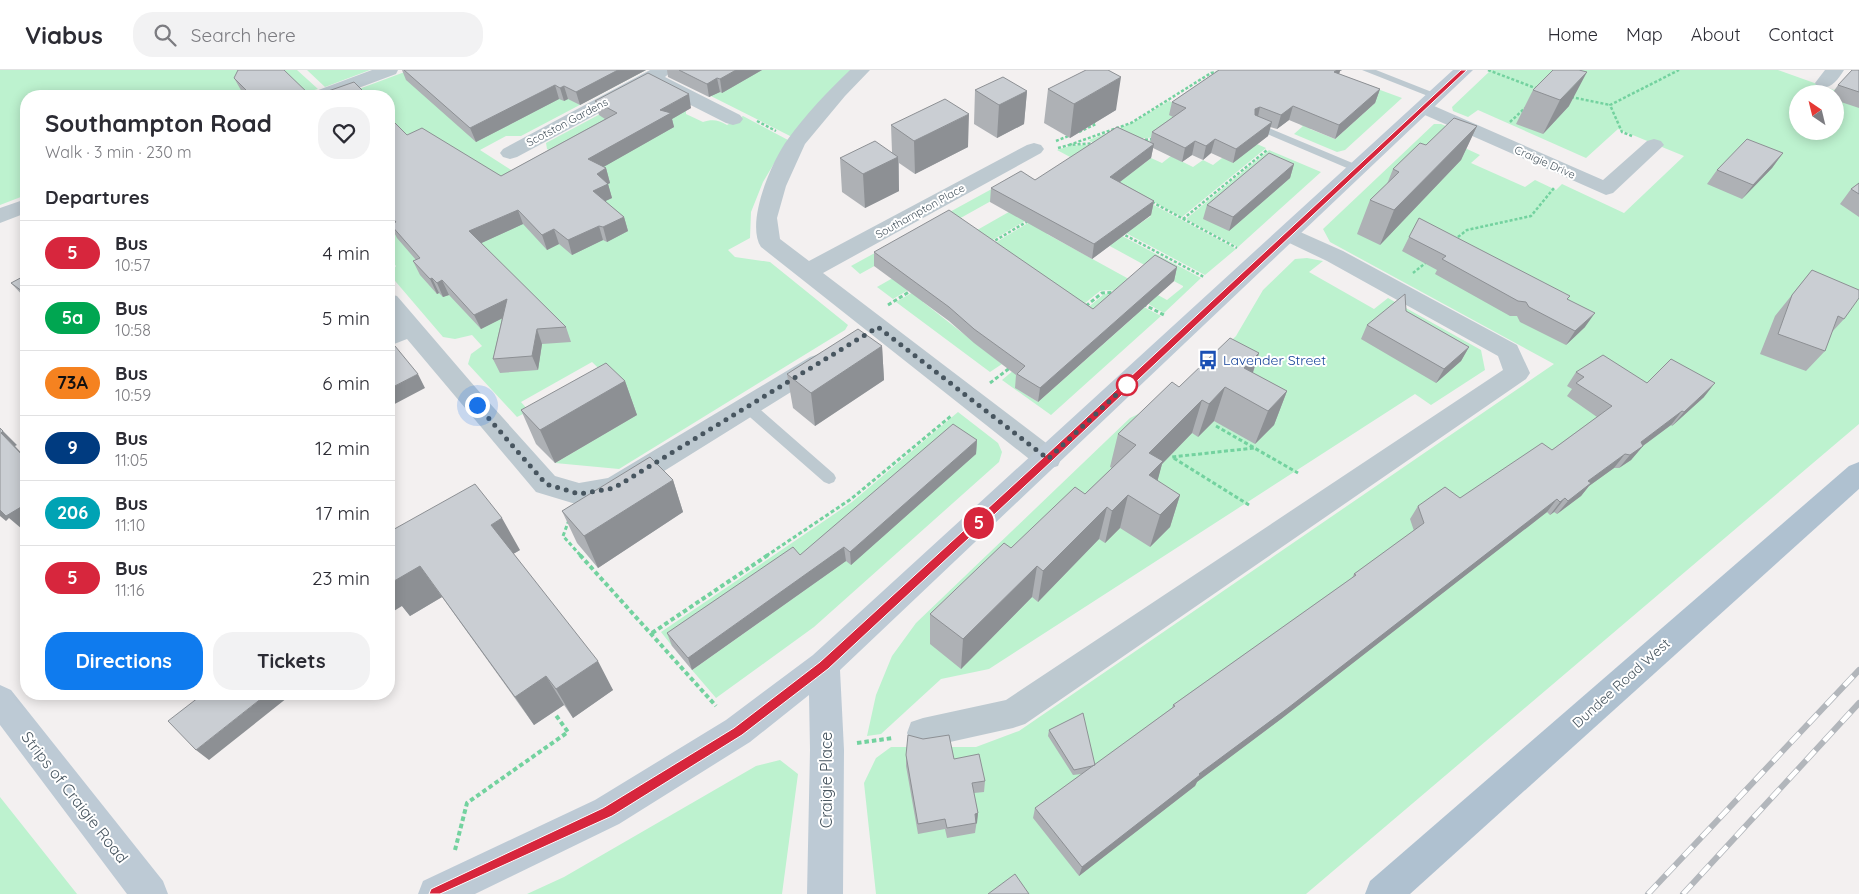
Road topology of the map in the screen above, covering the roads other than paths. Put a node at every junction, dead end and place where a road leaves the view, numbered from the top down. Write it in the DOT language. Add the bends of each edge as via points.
graph roads {
  1 [pos="389,70"];
  2 [pos="861,70"];
  3 [pos="1367,70"];
  4 [pos="1464,70"];
  5 [pos="657,74"];
  6 [pos="336,90"];
  7 [pos="1431,102"];
  8 [pos="733,119"];
  9 [pos="1258,126"];
  10 [pos="1654,145"];
  11 [pos="1043,149"];
  12 [pos="510,153"];
  13 [pos="1358,169"];
  14 [pos="20,208"];
  15 [pos="0,216"];
  16 [pos="1289,234"];
  17 [pos="807,272"];
  18 [pos="395,319"];
  19 [pos="872,322"];
  20 [pos="400,333"];
  21 [pos="748,406"];
  22 [pos="1048,459"];
  23 [pos="1859,473"];
  24 [pos="829,478"];
  25 [pos="824,666"];
  26 [pos="0,700"];
  27 [pos="923,733"];
  28 [pos="440,893"];
  29 [pos="150,894"];
  30 [pos="825,894"];
  31 [pos="1383,894"];
  1 -- 6 [label="street"];
  2 -- 17 [label="street" via="796,142 775,186 766,218 768,242"];
  3 -- 7 [label="lane"];
  4 -- 7 [label="street"];
  5 -- 8 [label="street, Scotston Gardens" via="705,114"];
  5 -- 12 [label="street, Scotston Gardens"];
  7 -- 10 [label="street, Craigie Drive" via="1606,190"];
  7 -- 13 [label="street"];
  9 -- 13 [label="lane"];
  11 -- 17 [label="street, Southampton Place"];
  13 -- 16 [label="street"];
  14 -- 15 [label="street"];
  16 -- 22 [label="street"];
  16 -- 27 [label="street" via="1508,352 1517,373 1012,713"];
  17 -- 19 [label="street"];
  18 -- 20 [label="street"];
  19 -- 21 [label="street" via="846,347"];
  19 -- 22 [label="street"];
  20 -- 21 [label="street" via="466,393 546,484 579,494 614,488"];
  21 -- 24 [label="lane"];
  22 -- 25 [label="street"];
  23 -- 31 [label="main road, Dundee Road West"];
  25 -- 28 [label="street" via="738,732 607,812"];
  25 -- 30 [label="street, Craigie Place" via="827,750"];
  26 -- 29 [label="street, Strips of Craigie Road"];
}
